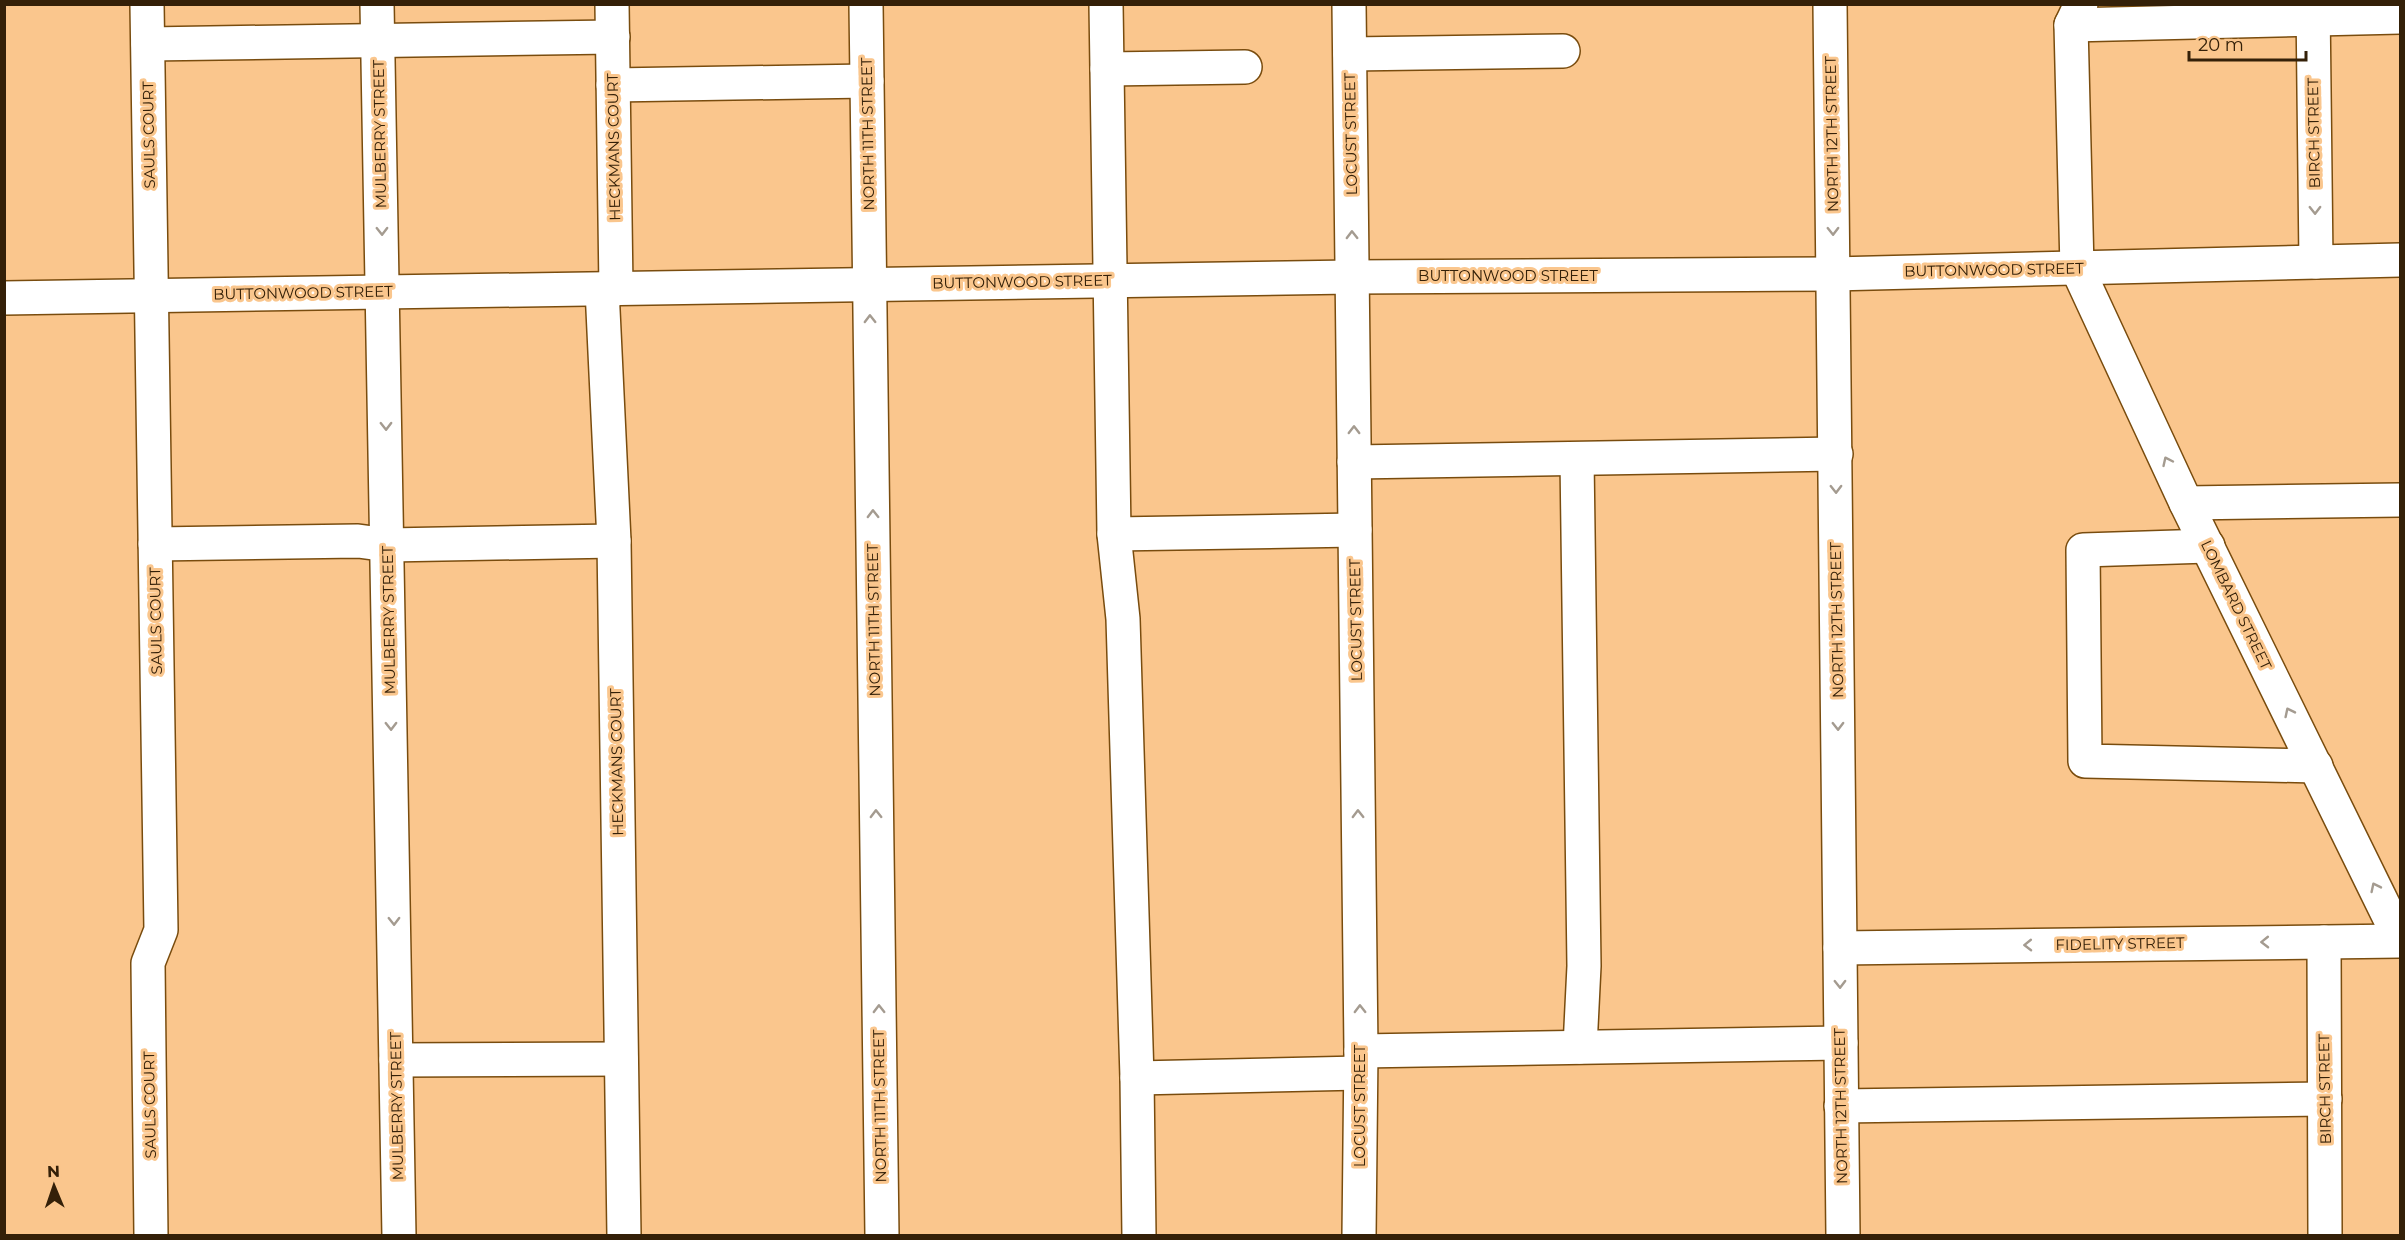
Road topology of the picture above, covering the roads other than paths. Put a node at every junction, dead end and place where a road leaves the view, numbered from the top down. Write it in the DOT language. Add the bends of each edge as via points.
graph roads {
  1 [pos="147,4"];
  2 [pos="377,4"];
  3 [pos="612,4"];
  4 [pos="866,4"];
  5 [pos="1106,4"];
  6 [pos="1349,4"];
  7 [pos="1830,4"];
  8 [pos="2313,12"];
  9 [pos="2076,15"];
  10 [pos="2400,17"];
  11 [pos="613,37"];
  12 [pos="378,40"];
  13 [pos="148,44"];
  14 [pos="1563,51"];
  15 [pos="1350,54"];
  16 [pos="1245,67"];
  17 [pos="1107,69"];
  18 [pos="867,81"];
  19 [pos="614,85"];
  20 [pos="2400,260"];
  21 [pos="2316,262"];
  22 [pos="2077,268"];
  23 [pos="1833,274"];
  24 [pos="1352,276"];
  25 [pos="1112,280"];
  26 [pos="870,284"];
  27 [pos="609,289"];
  28 [pos="384,292"];
  29 [pos="152,296"];
  30 [pos="4,298"];
  31 [pos="1836,454"];
  32 [pos="1577,459"];
  33 [pos="1354,462"];
  34 [pos="2400,500"];
  35 [pos="2186,503"];
  36 [pos="1355,530"];
  37 [pos="1114,534"];
  38 [pos="614,541"];
  39 [pos="154,544"];
  40 [pos="388,545"];
  41 [pos="2208,546"];
  42 [pos="2316,766"];
  43 [pos="2400,940"];
  44 [pos="2324,942"];
  45 [pos="1840,948"];
  46 [pos="1841,1043"];
  47 [pos="1580,1047"];
  48 [pos="621,1059"];
  49 [pos="396,1060"];
  50 [pos="1360,1062"];
  51 [pos="1137,1078"];
  52 [pos="2325,1099"];
  53 [pos="1841,1106"];
  54 [pos="151,1236"];
  55 [pos="399,1236"];
  56 [pos="624,1236"];
  57 [pos="882,1236"];
  58 [pos="1139,1236"];
  59 [pos="1359,1236"];
  60 [pos="1843,1236"];
  61 [pos="2325,1236"];
  1 -- 13 [label="street, SAULS COURT"];
  2 -- 12 [label="street, MULBERRY STREET"];
  3 -- 11 [label="street, HECKMANS COURT"];
  4 -- 18 [label="street, NORTH 11TH STREET"];
  5 -- 17 [label="street"];
  6 -- 15 [label="street, LOCUST STREET"];
  7 -- 23 [label="street, NORTH 12TH STREET, one-way"];
  8 -- 9 [label="street"];
  8 -- 10 [label="street"];
  8 -- 21 [label="street, BIRCH STREET, one-way"];
  9 -- 22 [label="street"];
  11 -- 12 [label="street"];
  11 -- 19 [label="street, HECKMANS COURT"];
  12 -- 13 [label="street"];
  12 -- 28 [label="street, MULBERRY STREET, one-way"];
  13 -- 29 [label="street, SAULS COURT"];
  14 -- 15 [label="street"];
  24 -- 15 [label="street, LOCUST STREET, one-way"];
  16 -- 17 [label="street"];
  17 -- 25 [label="street"];
  18 -- 19 [label="street"];
  18 -- 26 [label="street, NORTH 11TH STREET"];
  19 -- 27 [label="street, HECKMANS COURT"];
  20 -- 21 [label="street, BUTTONWOOD STREET"];
  21 -- 22 [label="street, BUTTONWOOD STREET"];
  22 -- 23 [label="street, BUTTONWOOD STREET"];
  35 -- 22 [label="street, LOMBARD STREET, one-way"];
  23 -- 24 [label="street, BUTTONWOOD STREET"];
  23 -- 31 [label="street, NORTH 12TH STREET"];
  24 -- 25 [label="street, BUTTONWOOD STREET"];
  33 -- 24 [label="street, LOCUST STREET, one-way"];
  25 -- 26 [label="street, BUTTONWOOD STREET"];
  25 -- 37 [label="street"];
  26 -- 27 [label="street, BUTTONWOOD STREET"];
  57 -- 26 [label="street, NORTH 11TH STREET, one-way"];
  27 -- 28 [label="street, BUTTONWOOD STREET"];
  27 -- 38 [label="street, HECKMANS COURT"];
  28 -- 29 [label="street, BUTTONWOOD STREET"];
  28 -- 40 [label="street, MULBERRY STREET, one-way"];
  29 -- 30 [label="street, BUTTONWOOD STREET"];
  29 -- 39 [label="street, SAULS COURT"];
  31 -- 32 [label="street"];
  31 -- 45 [label="street, NORTH 12TH STREET, one-way"];
  32 -- 33 [label="street"];
  32 -- 47 [label="street" via="1584,966"];
  33 -- 36 [label="street, LOCUST STREET"];
  34 -- 35 [label="street"];
  35 -- 41 [label="street, LOMBARD STREET"];
  36 -- 37 [label="street"];
  50 -- 36 [label="street, LOCUST STREET, one-way"];
  37 -- 51 [label="street" via="1123,619"];
  38 -- 40 [label="street"];
  38 -- 48 [label="street, HECKMANS COURT"];
  39 -- 40 [label="street" via="358,541"];
  39 -- 54 [label="street, SAULS COURT" via="161,930 148,963"];
  40 -- 49 [label="street, MULBERRY STREET, one-way"];
  42 -- 41 [label="street, LOMBARD STREET, one-way"];
  41 -- 42 [label="street" via="2083,550 2085,761"];
  43 -- 42 [label="street, LOMBARD STREET, one-way"];
  43 -- 44 [label="street, FIDELITY STREET"];
  44 -- 45 [label="street, FIDELITY STREET, one-way"];
  44 -- 52 [label="street, BIRCH STREET"];
  45 -- 46 [label="street, NORTH 12TH STREET, one-way"];
  46 -- 47 [label="street"];
  46 -- 53 [label="street, NORTH 12TH STREET"];
  47 -- 50 [label="street"];
  48 -- 49 [label="street"];
  48 -- 56 [label="street, HECKMANS COURT"];
  49 -- 55 [label="street, MULBERRY STREET"];
  50 -- 51 [label="street"];
  50 -- 59 [label="street, LOCUST STREET"];
  51 -- 58 [label="street"];
  52 -- 53 [label="street"];
  52 -- 61 [label="street, BIRCH STREET"];
  53 -- 60 [label="street, NORTH 12TH STREET"];
}
